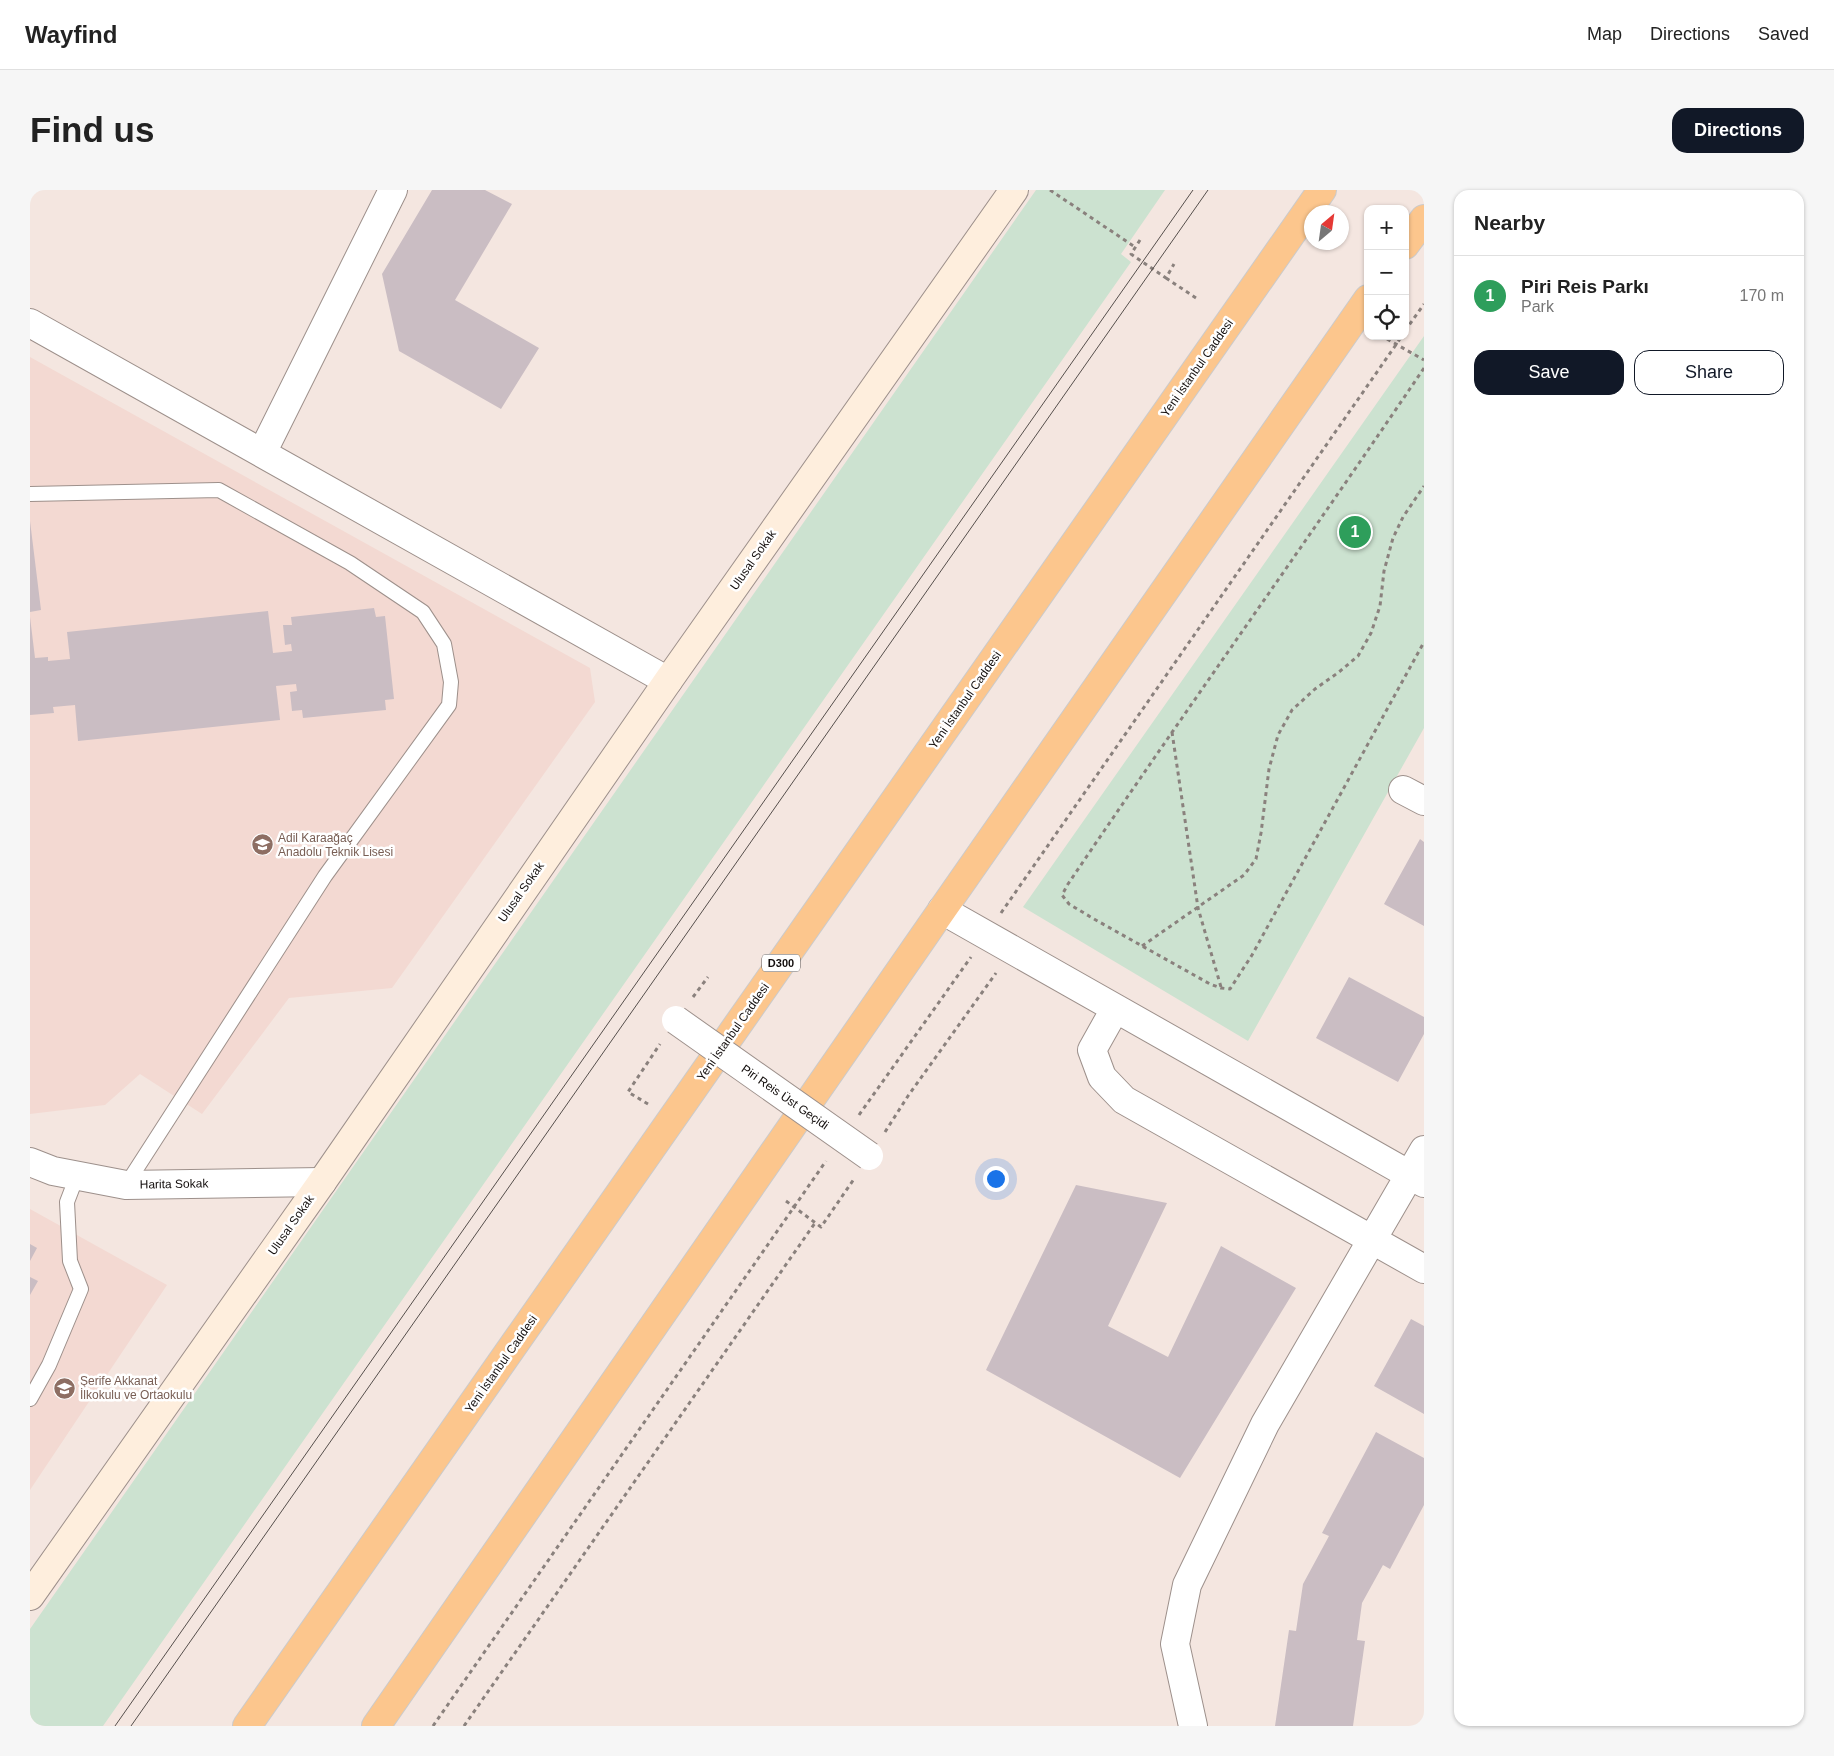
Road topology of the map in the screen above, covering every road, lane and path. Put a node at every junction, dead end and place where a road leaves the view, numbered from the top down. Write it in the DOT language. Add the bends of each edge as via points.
graph roads {
  1 [pos="393,190"];
  2 [pos="1014,190"];
  3 [pos="1050,190"];
  4 [pos="1322,190"];
  5 [pos="1424,218"];
  6 [pos="1409,239"];
  7 [pos="1140,240"];
  8 [pos="1135,247"];
  9 [pos="1174,264"];
  10 [pos="1166,278"];
  11 [pos="1199,300"];
  12 [pos="1424,304"];
  13 [pos="1364,305"];
  14 [pos="30,323"];
  15 [pos="1409,325"];
  16 [pos="1389,340"];
  17 [pos="1399,340"];
  18 [pos="1396,344"];
  19 [pos="1424,360"];
  20 [pos="1424,368"];
  21 [pos="262,453"];
  22 [pos="1424,486"];
  23 [pos="30,494"];
  24 [pos="1424,642"];
  25 [pos="668,681"];
  26 [pos="1172,732"];
  27 [pos="1198,908"];
  28 [pos="942,910"];
  29 [pos="986,935"];
  30 [pos="1142,946"];
  31 [pos="1012,951"];
  32 [pos="1221,988"];
  33 [pos="1115,1008"];
  34 [pos="676,1020"];
  35 [pos="628,1092"];
  36 [pos="857,1117"];
  37 [pos="1424,1150"];
  38 [pos="870,1156"];
  39 [pos="828,1158"];
  40 [pos="30,1162"];
  41 [pos="77,1176"];
  42 [pos="1417,1179"];
  43 [pos="322,1182"];
  44 [pos="126,1185"];
  45 [pos="786,1201"];
  46 [pos="794,1207"];
  47 [pos="814,1223"];
  48 [pos="1372,1239"];
  49 [pos="1424,1269"];
  50 [pos="30,1399"];
  51 [pos="30,1596"];
  52 [pos="247,1726"];
  53 [pos="376,1726"];
  54 [pos="433,1726"];
  55 [pos="464,1726"];
  56 [pos="1194,1726"];
  1 -- 21 [label="street"];
  2 -- 25 [label="street, Ulusal Sokak"];
  3 -- 8 [label="path"];
  4 -- 52 [label="highway, Yeni İstanbul Caddesi / D300"];
  5 -- 6 [label="highway"];
  7 -- 8 [label="path"];
  8 -- 10 [label="path" via="1131,254"];
  9 -- 10 [label="path"];
  10 -- 11 [label="path"];
  12 -- 15 [label="path"];
  13 -- 28 [label="highway"];
  14 -- 21 [label="street"];
  16 -- 18 [label="path"];
  17 -- 18 [label="path"];
  18 -- 19 [label="path"];
  18 -- 29 [label="path"];
  20 -- 26 [label="path"];
  21 -- 25 [label="street"];
  22 -- 27 [label="path" via="1393,538 1384,571 1380,606 1371,633 1358,656 1292,710 1278,735 1269,769 1256,859 1244,875"];
  23 -- 44 [label="lane" via="219,490 350,563 423,612 444,644 451,682 449,705 325,876"];
  24 -- 32 [label="path" via="1252,955 1230,989"];
  25 -- 43 [label="street, Ulusal Sokak"];
  26 -- 27 [label="path"];
  26 -- 30 [label="path" via="1062,895 1069,904"];
  27 -- 30 [label="path"];
  27 -- 32 [label="path"];
  28 -- 29 [label="street"];
  28 -- 53 [label="highway"];
  29 -- 31 [label="street"];
  29 -- 36 [label="path"];
  30 -- 32 [label="path"];
  31 -- 33 [label="street"];
  31 -- 38 [label="path" via="908,1096"];
  33 -- 42 [label="street"];
  33 -- 48 [label="street" via="1092,1050 1102,1077 1124,1100"];
  34 -- 35 [label="path"];
  34 -- 38 [label="street, Piri Reis Üst Geçidi, bridge"];
  37 -- 42 [label="street"];
  38 -- 47 [label="path" via="821,1227"];
  39 -- 46 [label="path"];
  40 -- 41 [label="street, Harita Sokak"];
  41 -- 44 [label="street, Harita Sokak"];
  41 -- 50 [label="lane" via="67,1202 70,1261 81,1289 49,1365"];
  42 -- 48 [label="street"];
  43 -- 44 [label="street, Harita Sokak"];
  43 -- 51 [label="street, Ulusal Sokak"];
  45 -- 46 [label="path"];
  46 -- 47 [label="path"];
  46 -- 54 [label="path"];
  47 -- 55 [label="path"];
  48 -- 49 [label="street"];
  48 -- 56 [label="street" via="1265,1424 1188,1585 1175,1644"];
}
